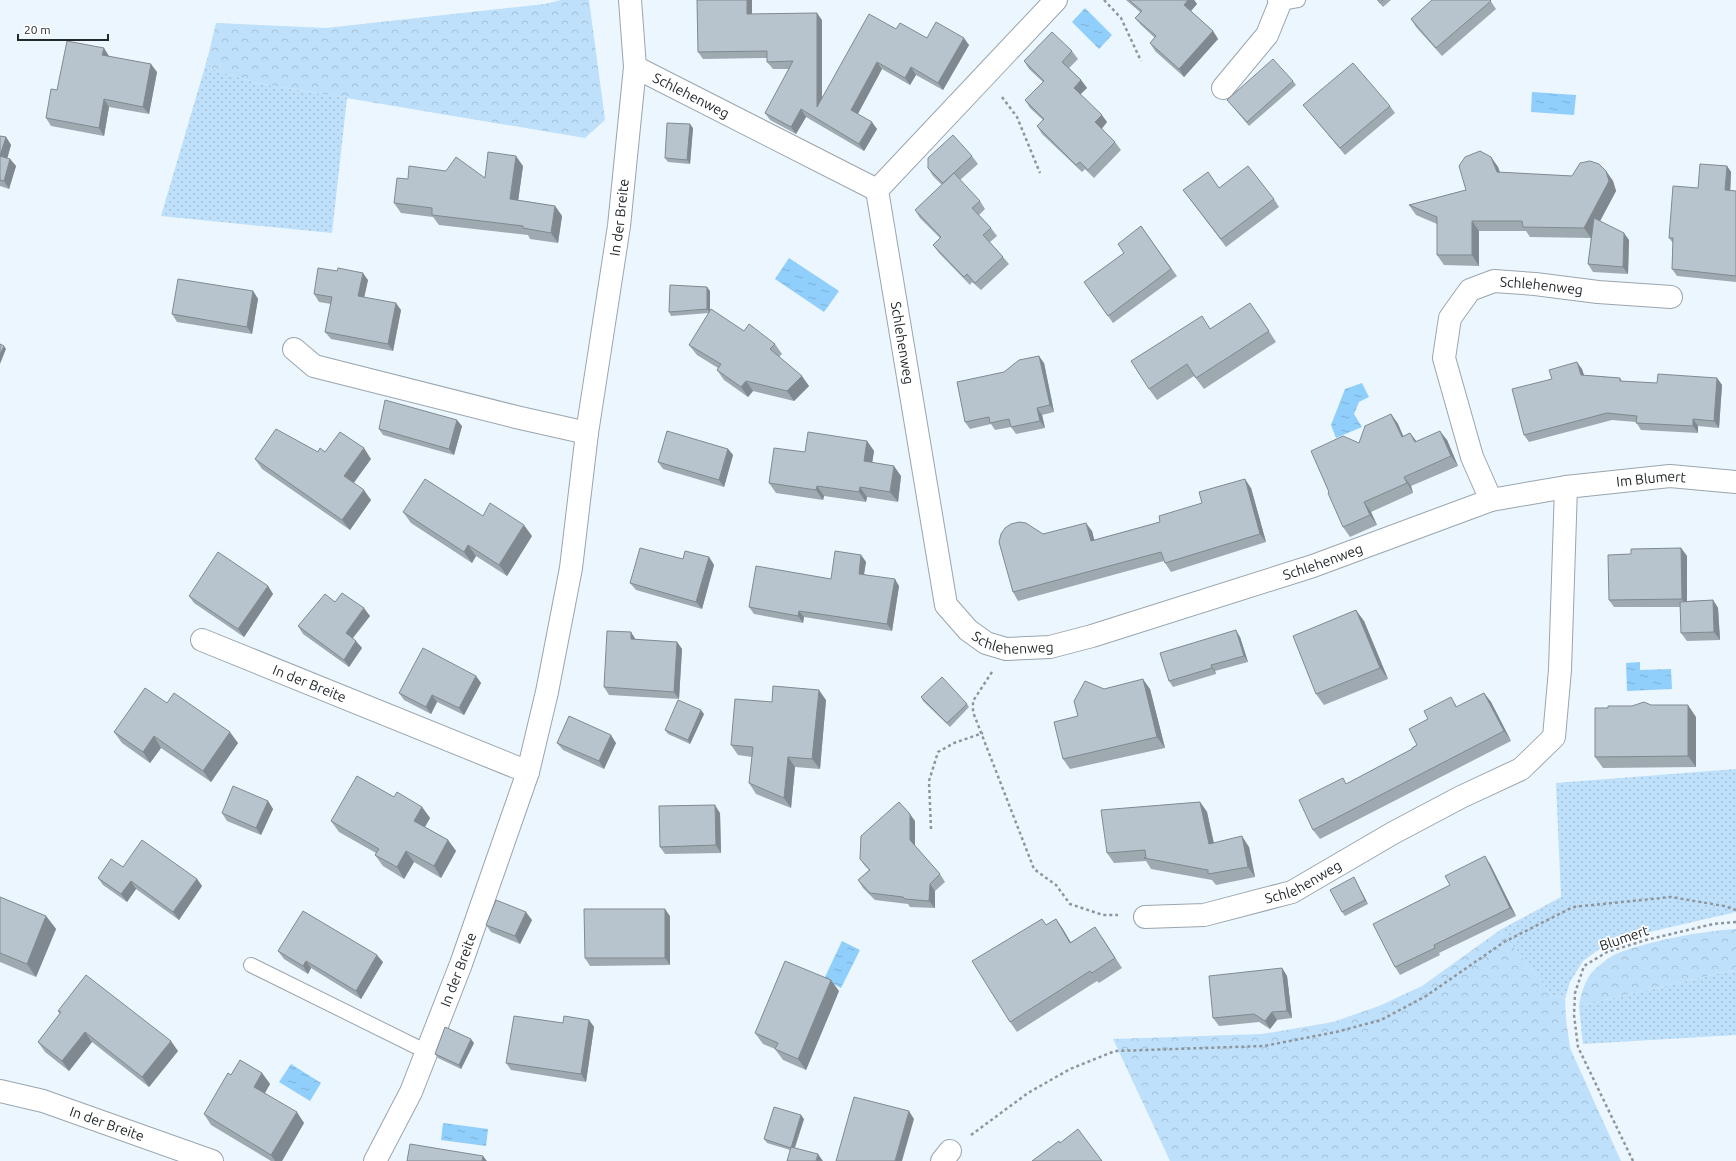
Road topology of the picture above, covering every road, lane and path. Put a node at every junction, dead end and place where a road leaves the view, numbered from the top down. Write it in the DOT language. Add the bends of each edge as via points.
graph roads {
  1 [pos="630,0"];
  2 [pos="1056,0"];
  3 [pos="1104,0"];
  4 [pos="1286,1"];
  5 [pos="1141,61"];
  6 [pos="635,67"];
  7 [pos="985,76"];
  8 [pos="1223,88"];
  9 [pos="1040,173"];
  10 [pos="877,190"];
  11 [pos="1671,297"];
  12 [pos="294,349"];
  13 [pos="587,433"];
  14 [pos="1736,482"];
  15 [pos="1566,487"];
  16 [pos="1491,500"];
  17 [pos="202,640"];
  18 [pos="1006,649"];
  19 [pos="983,733"];
  20 [pos="528,772"];
  21 [pos="931,829"];
  22 [pos="1736,910"];
  23 [pos="1145,917"];
  24 [pos="1736,922"];
  25 [pos="252,965"];
  26 [pos="426,1052"];
  27 [pos="0,1091"];
  28 [pos="946,1156"];
  29 [pos="212,1161"];
  30 [pos="375,1161"];
  31 [pos="1633,1161"];
  1 -- 6 [label="street, In der Breite"];
  2 -- 7 [label="street"];
  3 -- 5 [label="path" via="1121,18"];
  4 -- 8 [label="street" via="1267,34"];
  6 -- 10 [label="street, Schlehenweg"];
  6 -- 13 [label="street, In der Breite" via="619,226"];
  7 -- 9 [label="path" via="1017,117"];
  7 -- 10 [label="street"];
  10 -- 18 [label="street, Schlehenweg" via="946,605 968,630 986,643"];
  11 -- 16 [label="street, Schlehenweg" via="1494,281 1470,290 1450,318 1444,358 1472,457"];
  12 -- 13 [label="street" via="314,366"];
  13 -- 20 [label="street, In der Breite" via="571,568 547,692"];
  14 -- 15 [label="street, Im Blumert" via="1670,476"];
  15 -- 16 [label="street, Schlehenweg"];
  15 -- 23 [label="street, Schlehenweg" via="1560,670 1554,736 1521,770 1461,797 1393,833 1292,892 1204,915"];
  16 -- 18 [label="street, Schlehenweg" via="1313,566 1092,636 1050,647"];
  17 -- 20 [label="street, In der Breite"];
  18 -- 19 [label="path" via="973,701 973,712"];
  19 -- 21 [label="path" via="938,752 929,781"];
  19 -- 23 [label="path" via="1034,869 1056,885 1070,904 1103,915"];
  20 -- 26 [label="street, In der Breite" via="462,964"];
  22 -- 28 [label="path" via="1671,898 1573,907 1504,942 1426,996 1381,1020 1264,1046 1115,1051 1070,1069 1028,1093"];
  24 -- 31 [label="path, Blumert" via="1713,924 1646,940 1607,952 1584,966 1575,994 1574,1015 1578,1046"];
  25 -- 26 [label="lane"];
  26 -- 30 [label="street, In der Breite" via="411,1092"];
  27 -- 29 [label="street, In der Breite" via="43,1101"];
}
